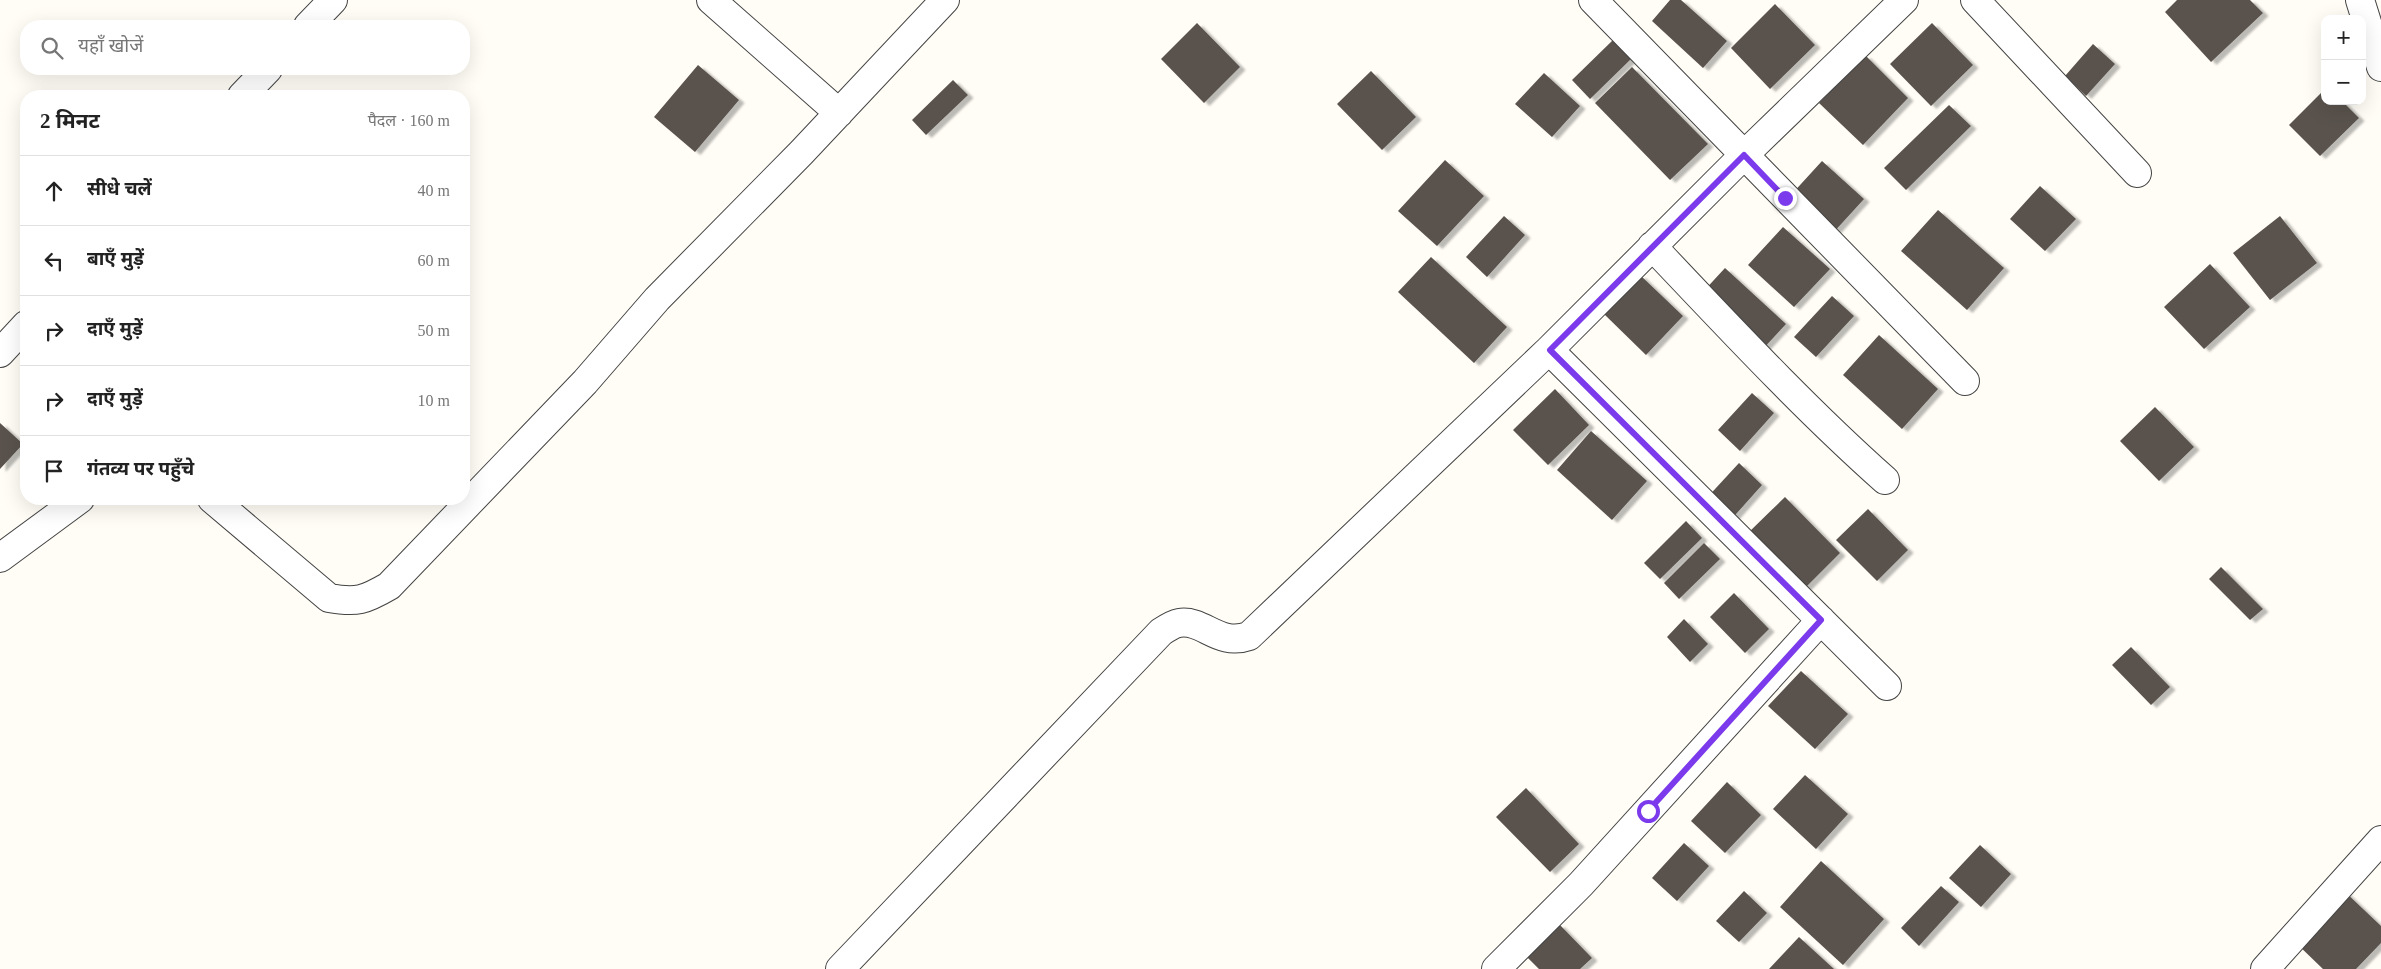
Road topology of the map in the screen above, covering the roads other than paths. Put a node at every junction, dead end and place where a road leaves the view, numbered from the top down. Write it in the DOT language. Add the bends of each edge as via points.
graph roads {
  1 [pos="333,0"];
  2 [pos="711,0"];
  3 [pos="1593,0"];
  4 [pos="1904,0"];
  5 [pos="1975,0"];
  6 [pos="930,5"];
  7 [pos="2370,8"];
  8 [pos="314,20"];
  9 [pos="2381,67"];
  10 [pos="262,75"];
  11 [pos="248,90"];
  12 [pos="839,113"];
  13 [pos="1744,155"];
  14 [pos="2137,173"];
  15 [pos="1652,246"];
  16 [pos="20,331"];
  17 [pos="1550,350"];
  18 [pos="0,353"];
  19 [pos="1965,381"];
  20 [pos="1885,480"];
  21 [pos="470,502"];
  22 [pos="72,505"];
  23 [pos="219,505"];
  24 [pos="467,505"];
  25 [pos="0,558"];
  26 [pos="1821,620"];
  27 [pos="1887,686"];
  28 [pos="2381,840"];
  29 [pos="840,969"];
  30 [pos="1496,969"];
  31 [pos="2265,969"];
  1 -- 8 [label="street"];
  2 -- 12 [label="street"];
  3 -- 13 [label="street"];
  4 -- 13 [label="street"];
  5 -- 14 [label="street"];
  6 -- 12 [label="street"];
  7 -- 9 [label="street"];
  10 -- 11 [label="street"];
  12 -- 21 [label="street" via="657,299 585,382"];
  13 -- 15 [label="street"];
  13 -- 19 [label="street"];
  15 -- 17 [label="street"];
  15 -- 20 [label="street" via="1763,363"];
  16 -- 18 [label="street"];
  17 -- 26 [label="street"];
  17 -- 29 [label="street" via="1249,636 1231,641 1184,623 1172,625 1161,632"];
  22 -- 25 [label="street"];
  23 -- 24 [label="street" via="329,598 345,600 366,599 389,586"];
  26 -- 27 [label="street"];
  26 -- 30 [label="street" via="1582,884"];
  28 -- 31 [label="street"];
}
